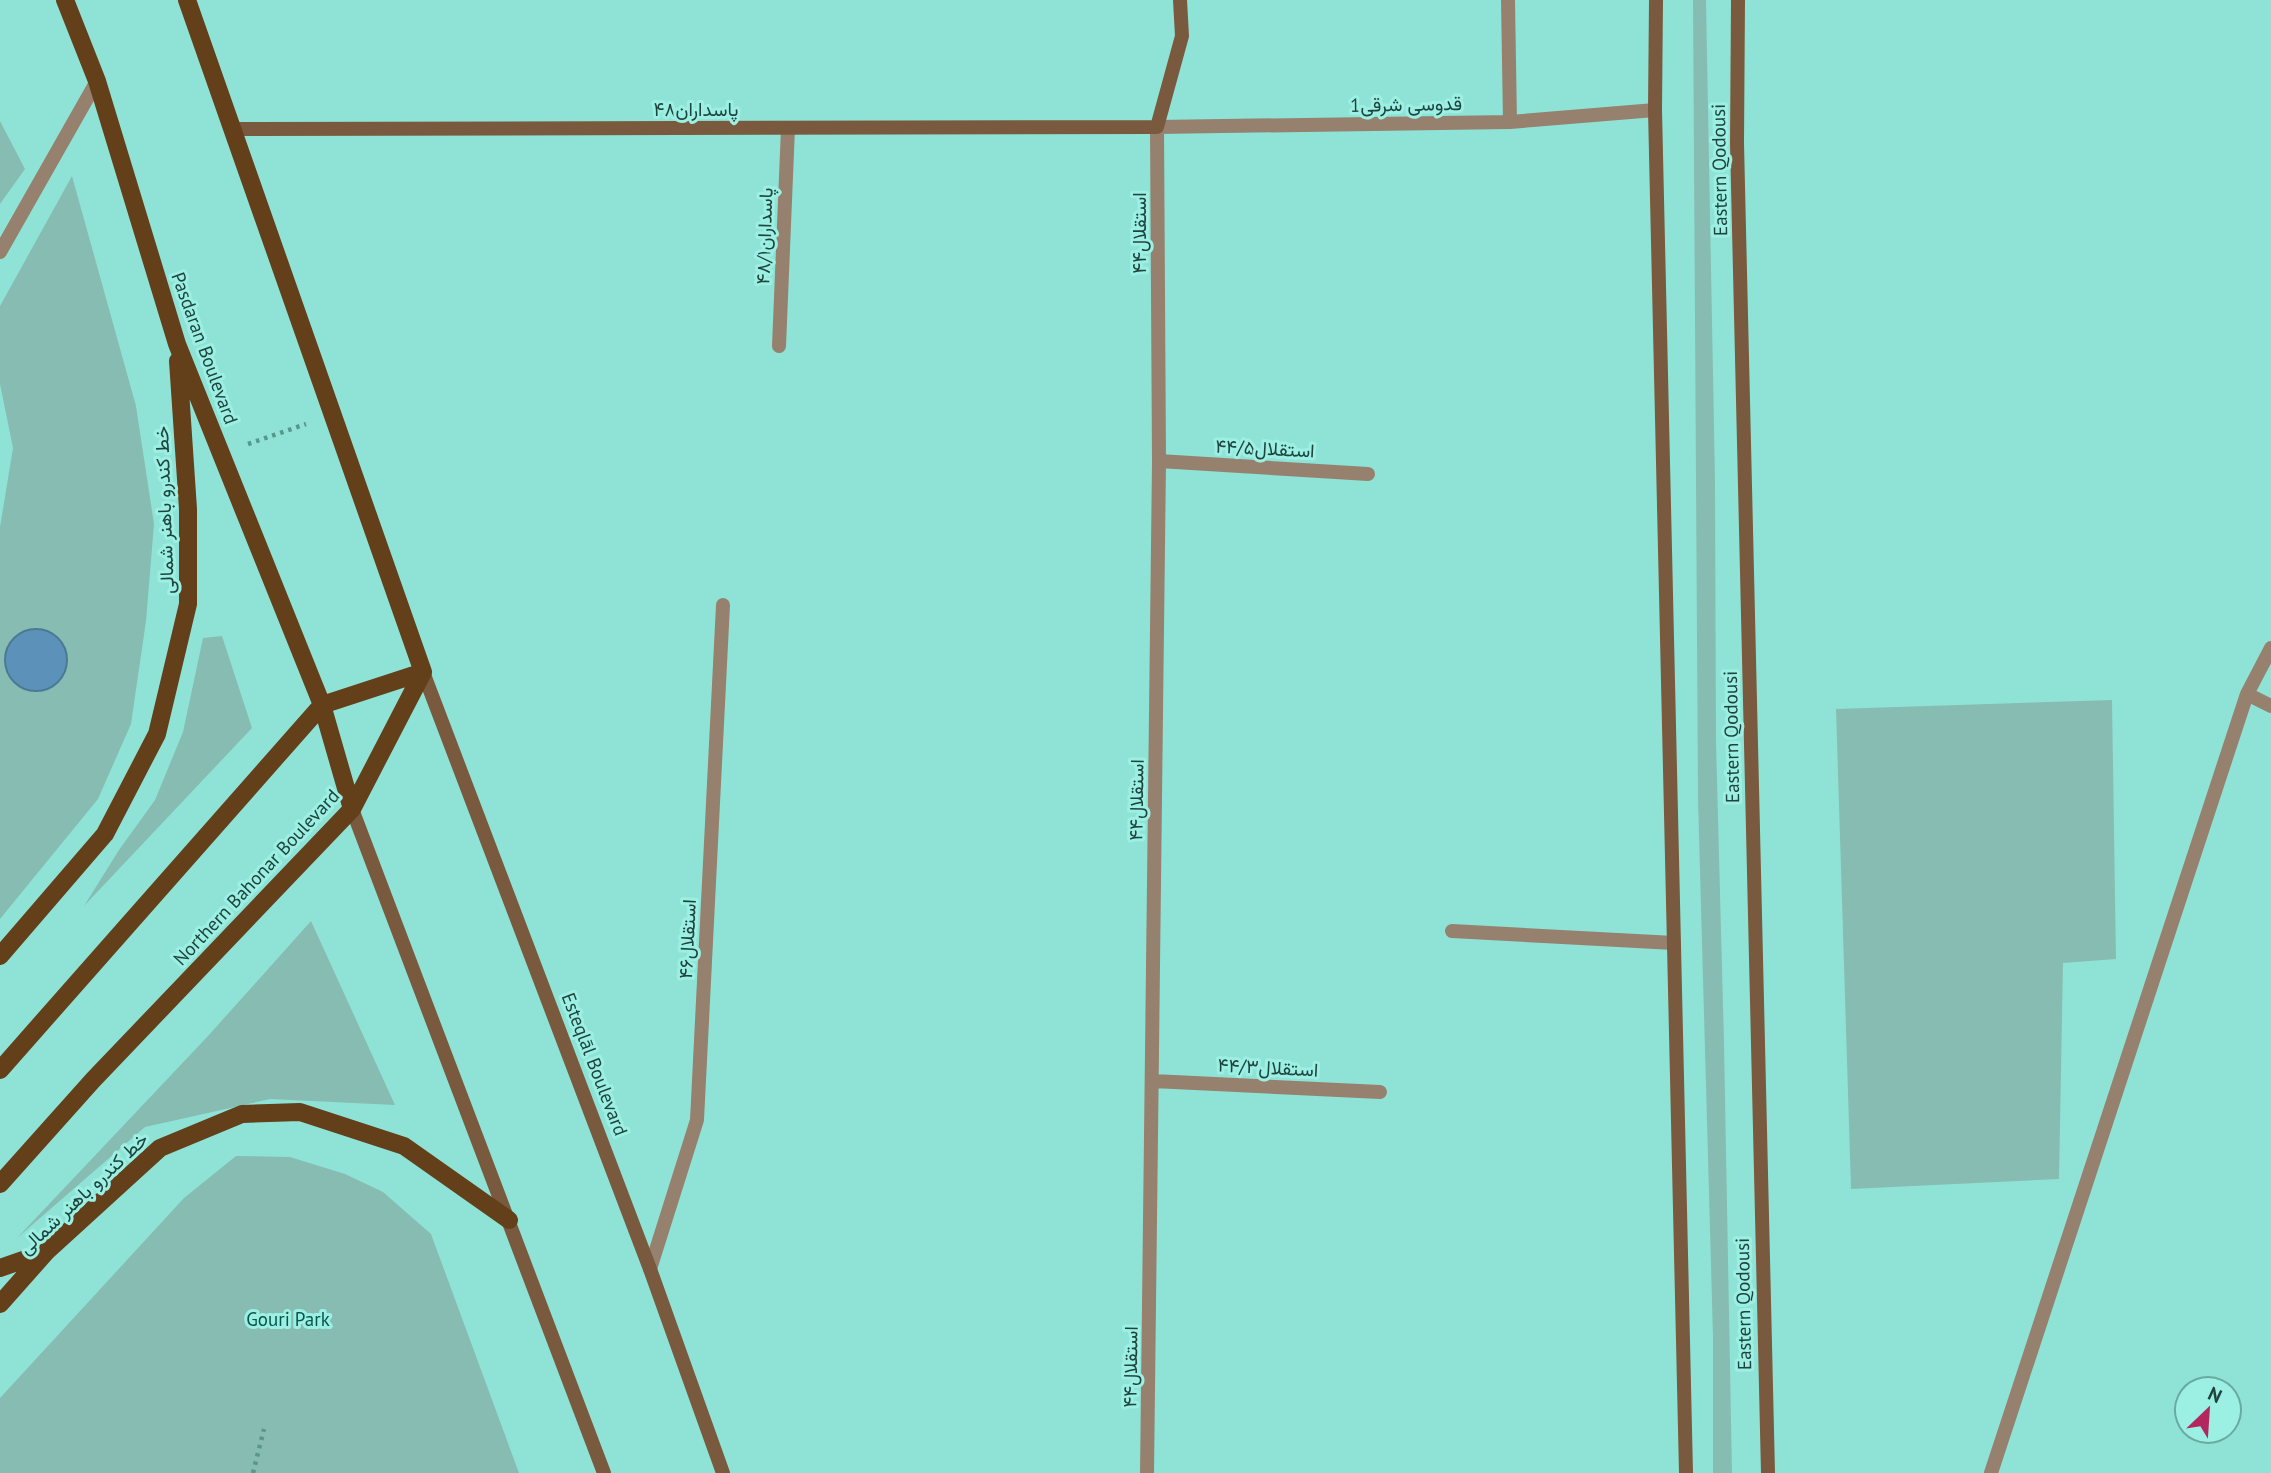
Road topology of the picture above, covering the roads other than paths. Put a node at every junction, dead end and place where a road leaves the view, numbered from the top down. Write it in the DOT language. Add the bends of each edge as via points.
graph roads {
  1 [pos="65,0"];
  2 [pos="187,0"];
  3 [pos="1180,0"];
  4 [pos="1508,0"];
  5 [pos="1656,0"];
  6 [pos="1738,0"];
  7 [pos="97,81"];
  8 [pos="1655,110"];
  9 [pos="1510,122"];
  10 [pos="1157,127"];
  11 [pos="788,128"];
  12 [pos="234,129"];
  13 [pos="0,252"];
  14 [pos="177,344"];
  15 [pos="779,346"];
  16 [pos="1159,461"];
  17 [pos="1368,474"];
  18 [pos="723,605"];
  19 [pos="2271,648"];
  20 [pos="422,672"];
  21 [pos="2247,694"];
  22 [pos="322,705"];
  23 [pos="2271,706"];
  24 [pos="352,809"];
  25 [pos="1452,931"];
  26 [pos="1674,943"];
  27 [pos="0,957"];
  28 [pos="0,1070"];
  29 [pos="1153,1081"];
  30 [pos="1381,1092"];
  31 [pos="0,1184"];
  32 [pos="509,1220"];
  33 [pos="47,1251"];
  34 [pos="0,1268"];
  35 [pos="650,1269"];
  36 [pos="0,1304"];
  37 [pos="604,1473"];
  38 [pos="723,1473"];
  39 [pos="1147,1473"];
  40 [pos="1686,1473"];
  41 [pos="1768,1473"];
  42 [pos="1990,1473"];
  1 -- 7 [label="main road, Pasdaran Boulevard"];
  2 -- 12 [label="main road"];
  3 -- 10 [label="main road" via="1182,36"];
  4 -- 9 [label="street"];
  5 -- 8 [label="main road"];
  6 -- 41 [label="main road, Eastern Qodousi" via="1737,143"];
  7 -- 13 [label="street"];
  7 -- 14 [label="main road, Pasdaran Boulevard"];
  8 -- 9 [label="street, 1قدوسی شرقی"];
  8 -- 26 [label="main road"];
  9 -- 10 [label="street, 1قدوسی شرقی"];
  10 -- 11 [label="main road, پاسداران۴۸"];
  10 -- 16 [label="street, استقلال۴۴"];
  11 -- 12 [label="main road, پاسداران۴۸"];
  11 -- 15 [label="street, پاسداران۴۸/۱"];
  12 -- 20 [label="main road"];
  14 -- 22 [label="main road, Pasdaran Boulevard"];
  14 -- 27 [label="main road, خط کندرو باهنر شمالی" via="188,509 188,604 157,734 105,834"];
  16 -- 17 [label="street, استقلال۴۴/۵"];
  16 -- 29 [label="street, استقلال۴۴"];
  18 -- 35 [label="street, استقلال۴۶" via="697,1120"];
  19 -- 21 [label="street"];
  20 -- 22 [label="main road"];
  20 -- 24 [label="main road, Northern Bahonar Boulevard"];
  20 -- 35 [label="main road, Esteqlāl Boulevard"];
  21 -- 23 [label="street"];
  21 -- 42 [label="street"];
  22 -- 24 [label="main road"];
  22 -- 28 [label="main road"];
  24 -- 31 [label="main road, Northern Bahonar Boulevard"];
  24 -- 32 [label="main road"];
  25 -- 26 [label="street"];
  26 -- 40 [label="main road"];
  29 -- 30 [label="street, استقلال۴۴/۳"];
  29 -- 39 [label="street, استقلال۴۴"];
  32 -- 33 [label="main road, خط کندرو باهنر شمالی" via="404,1146 300,1112 242,1114 160,1148"];
  32 -- 37 [label="main road"];
  33 -- 34 [label="main road"];
  33 -- 36 [label="main road, خط کندرو باهنر شمالی"];
  35 -- 38 [label="main road, Esteqlāl Boulevard"];
}
